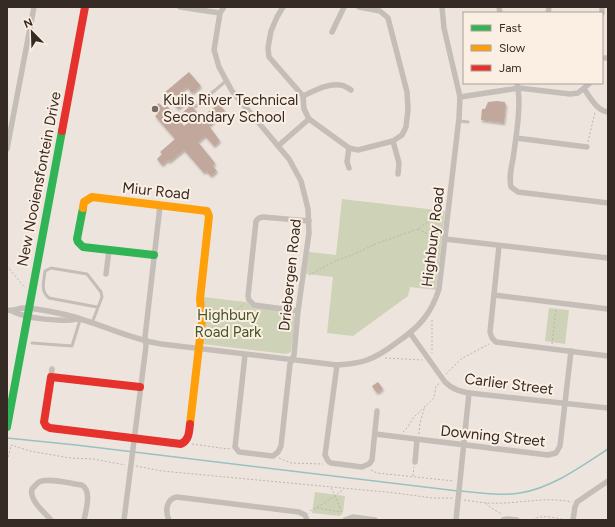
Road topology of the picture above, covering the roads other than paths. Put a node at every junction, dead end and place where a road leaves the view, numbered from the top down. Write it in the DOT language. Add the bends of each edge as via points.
graph roads {
  1 [pos="34,7"];
  2 [pos="85,7"];
  3 [pos="180,7"];
  4 [pos="224,7"];
  5 [pos="283,7"];
  6 [pos="344,7"];
  7 [pos="360,7"];
  8 [pos="442,7"];
  9 [pos="220,13"];
  10 [pos="332,32"];
  11 [pos="226,81"];
  12 [pos="589,84"];
  13 [pos="518,86"];
  14 [pos="584,89"];
  15 [pos="351,90"];
  16 [pos="303,96"];
  17 [pos="460,97"];
  18 [pos="195,107"];
  19 [pos="608,112"];
  20 [pos="309,119"];
  21 [pos="459,121"];
  22 [pos="468,122"];
  23 [pos="516,138"];
  24 [pos="393,141"];
  25 [pos="278,146"];
  26 [pos="587,147"];
  27 [pos="349,148"];
  28 [pos="7,149"];
  29 [pos="349,168"];
  30 [pos="398,174"];
  31 [pos="608,203"];
  32 [pos="160,206"];
  33 [pos="310,222"];
  34 [pos="445,240"];
  35 [pos="499,246"];
  36 [pos="109,250"];
  37 [pos="154,255"];
  38 [pos="608,258"];
  39 [pos="106,274"];
  40 [pos="494,295"];
  41 [pos="97,307"];
  42 [pos="608,308"];
  43 [pos="10,311"];
  44 [pos="298,311"];
  45 [pos="27,312"];
  46 [pos="79,319"];
  47 [pos="92,322"];
  48 [pos="410,333"];
  49 [pos="146,341"];
  50 [pos="32,343"];
  51 [pos="199,349"];
  52 [pos="571,351"];
  53 [pos="245,355"];
  54 [pos="608,356"];
  55 [pos="292,359"];
  56 [pos="337,365"];
  57 [pos="140,387"];
  58 [pos="469,393"];
  59 [pos="565,403"];
  60 [pos="608,408"];
  61 [pos="377,411"];
  62 [pos="7,427"];
  63 [pos="375,434"];
  64 [pos="417,440"];
  65 [pos="134,442"];
  66 [pos="465,445"];
  67 [pos="415,462"];
  68 [pos="608,481"];
  69 [pos="306,518"];
  70 [pos="344,518"];
  71 [pos="51,520"];
  72 [pos="84,520"];
  73 [pos="124,520"];
  74 [pos="169,520"];
  75 [pos="375,520"];
  76 [pos="456,520"];
  77 [pos="504,520"];
  78 [pos="517,520"];
  79 [pos="573,520"];
  1 -- 28 [label="street"];
  2 -- 45 [label="street, New Nooiensfontein Drive"];
  3 -- 9 [label="street"];
  4 -- 9 [label="street, Driebergen Road"];
  5 -- 16 [label="street" via="273,24 268,54"];
  6 -- 10 [label="street"];
  7 -- 24 [label="street" via="380,11 388,18 407,92 405,131"];
  8 -- 17 [label="street, Highbury Road" via="444,28"];
  9 -- 11 [label="street, Driebergen Road" via="214,50"];
  11 -- 18 [label="lane"];
  11 -- 25 [label="street, Driebergen Road"];
  12 -- 14 [label="street"];
  13 -- 14 [label="street" via="570,94"];
  13 -- 17 [label="street" via="506,92"];
  13 -- 23 [label="street" via="520,94"];
  14 -- 19 [label="street" via="597,107"];
  15 -- 16 [label="street" via="344,86 328,86"];
  16 -- 20 [label="street" via="304,109"];
  17 -- 21 [label="street, Highbury Road"];
  20 -- 25 [label="street"];
  20 -- 27 [label="street"];
  21 -- 22 [label="lane"];
  21 -- 34 [label="street, Highbury Road"];
  23 -- 26 [label="street"];
  23 -- 31 [label="street" via="510,177 514,190"];
  24 -- 27 [label="street" via="358,150"];
  24 -- 30 [label="street" via="399,163"];
  25 -- 33 [label="street, Driebergen Road" via="289,159 301,181"];
  27 -- 29 [label="street"];
  32 -- 36 [label="street, Miur Road" via="87,199 84,202 79,243 83,247"];
  32 -- 37 [label="street"];
  32 -- 51 [label="street, Miur Road" via="204,210 209,216 200,300 202,321"];
  33 -- 44 [label="street, Driebergen Road"];
  33 -- 44 [label="street" via="262,217 256,221 249,300 254,305"];
  34 -- 35 [label="street"];
  34 -- 48 [label="street, Highbury Road" via="436,300 426,318"];
  35 -- 38 [label="street"];
  35 -- 40 [label="street"];
  36 -- 37 [label="street, Miur Road"];
  36 -- 39 [label="street"];
  37 -- 49 [label="street"];
  40 -- 42 [label="street"];
  40 -- 52 [label="street" via="490,332 496,342"];
  41 -- 41 [label="lane" via="49,298 43,290 45,271 51,268 87,274 101,292 102,297"];
  41 -- 47 [label="lane"];
  43 -- 45 [label="street, Highbury Road" via="20,315"];
  44 -- 55 [label="street, Driebergen Road"];
  45 -- 46 [label="street, Highbury Road" via="67,321"];
  45 -- 62 [label="street, New Nooiensfontein Drive"];
  46 -- 47 [label="street, Highbury Road"];
  46 -- 50 [label="lane" via="72,346"];
  47 -- 49 [label="street, Highbury Road"];
  48 -- 56 [label="street, Highbury Road" via="374,357 359,363"];
  48 -- 58 [label="street, Carlier Street" via="450,387"];
  49 -- 51 [label="street, Highbury Road"];
  49 -- 57 [label="street"];
  51 -- 53 [label="street, Highbury Road"];
  51 -- 65 [label="street, Miur Road" via="187,441 181,444"];
  52 -- 54 [label="street"];
  52 -- 59 [label="street"];
  53 -- 55 [label="street, Highbury Road"];
  53 -- 55 [label="street, Driebergen Road" via="235,447 239,452 273,456 281,446"];
  55 -- 56 [label="street, Highbury Road"];
  56 -- 63 [label="street" via="325,455 328,461 366,466 372,460"];
  57 -- 65 [label="street"];
  57 -- 65 [label="street" via="51,373 44,419 44,424 48,428"];
  58 -- 59 [label="street, Carlier Street"];
  58 -- 66 [label="street"];
  59 -- 60 [label="street, Carlier Street"];
  59 -- 66 [label="street, Downing Street" via="560,446 556,453 548,455"];
  61 -- 63 [label="street"];
  63 -- 64 [label="street, Downing Street"];
  64 -- 66 [label="street, Downing Street"];
  64 -- 67 [label="street"];
  65 -- 73 [label="street"];
  66 -- 76 [label="street"];
  68 -- 79 [label="street" via="576,503"];
  69 -- 74 [label="street" via="300,512 177,497 168,503"];
  70 -- 75 [label="street"];
  71 -- 72 [label="street" via="32,495 32,489 38,482 85,487 87,493"];
  77 -- 78 [label="street"];
}
